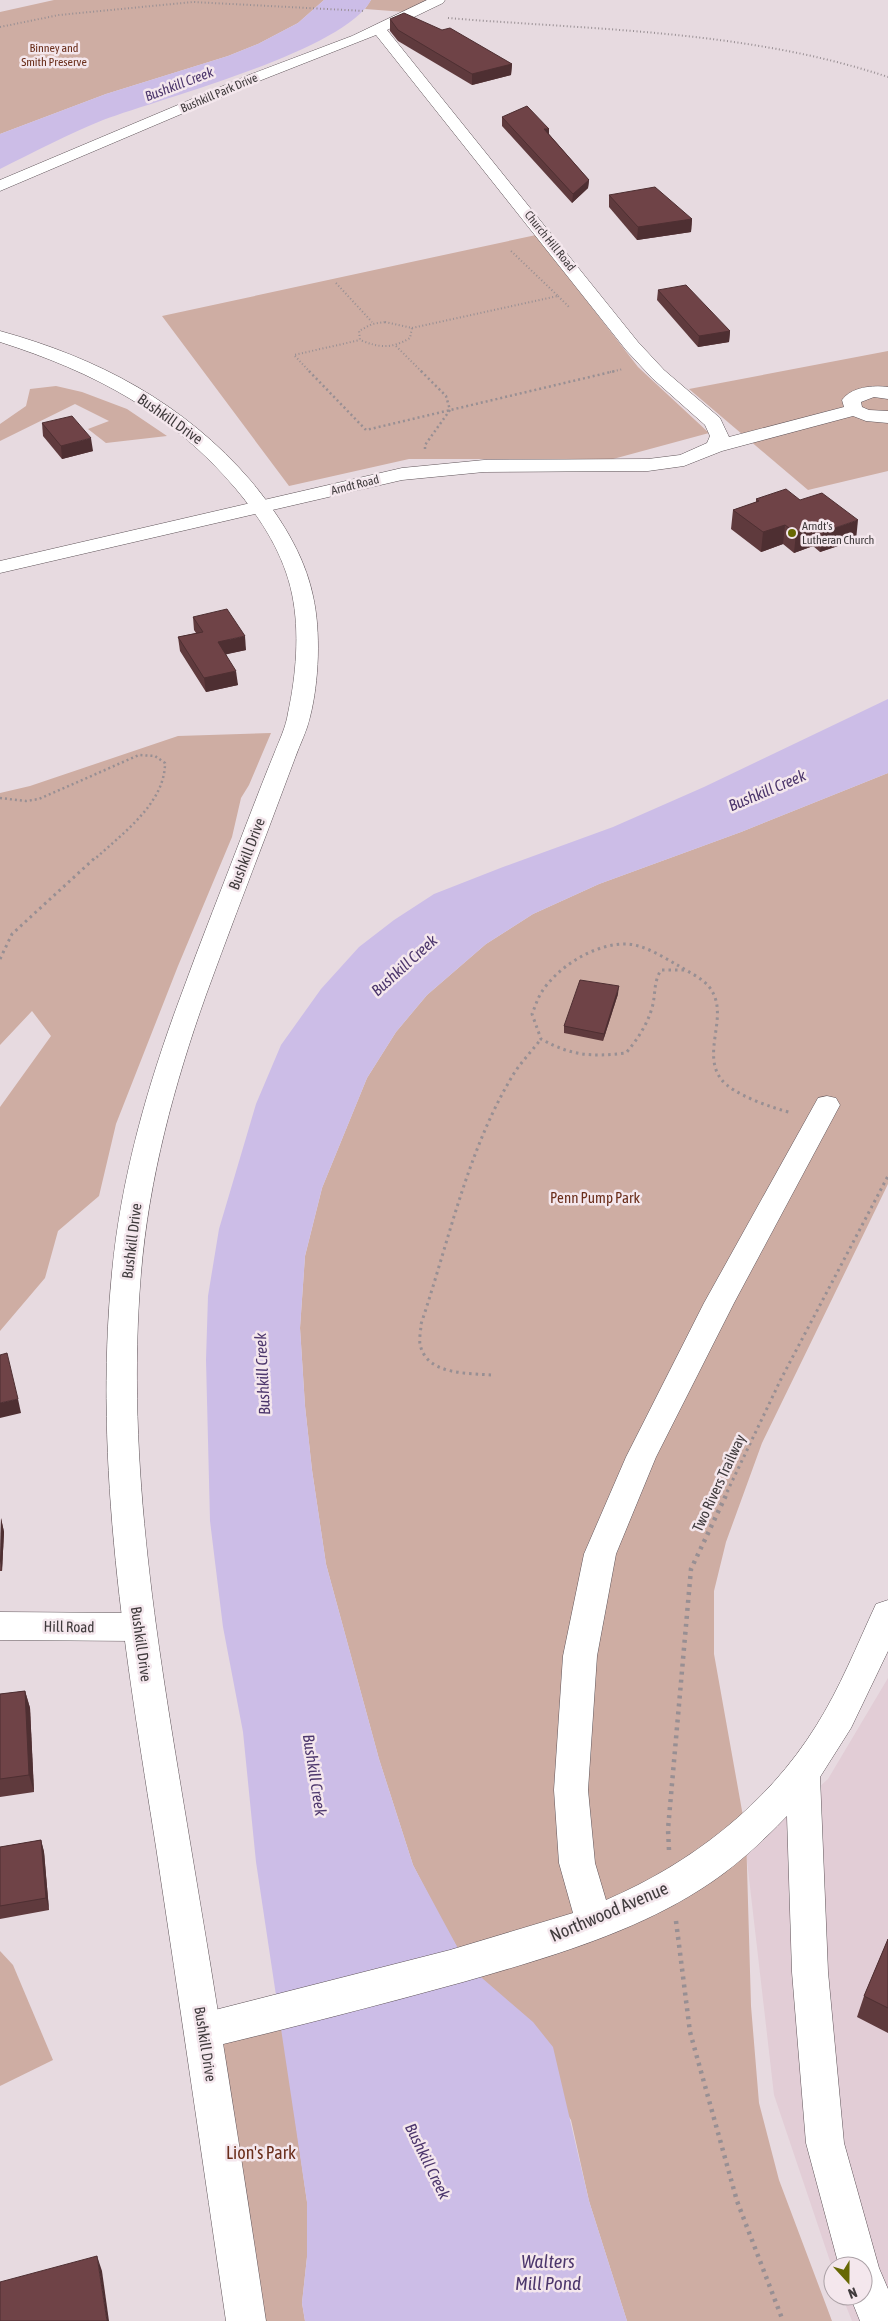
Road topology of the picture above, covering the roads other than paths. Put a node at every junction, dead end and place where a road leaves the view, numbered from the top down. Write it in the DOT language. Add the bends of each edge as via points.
graph roads {
  1 [pos="438,0"];
  2 [pos="379,29"];
  3 [pos="0,186"];
  4 [pos="0,336"];
  5 [pos="888,393"];
  6 [pos="854,410"];
  7 [pos="888,417"];
  8 [pos="715,446"];
  9 [pos="262,508"];
  10 [pos="0,567"];
  11 [pos="824,1112"];
  12 [pos="888,1614"];
  13 [pos="0,1626"];
  14 [pos="138,1627"];
  15 [pos="803,1773"];
  16 [pos="594,1922"];
  17 [pos="203,2031"];
  18 [pos="855,2256"];
  19 [pos="873,2302"];
  20 [pos="246,2321"];
  21 [pos="881,2321"];
  1 -- 2 [label="street, Bushkill Park Drive"];
  2 -- 3 [label="street, Bushkill Park Drive" via="254,78"];
  2 -- 8 [label="street, Church Hill Road" via="632,346 658,374 713,422 720,436"];
  4 -- 9 [label="street, Bushkill Drive" via="68,360 164,411 207,445"];
  5 -- 6 [label="street" via="862,393 851,400"];
  6 -- 7 [label="street"];
  6 -- 8 [label="street, Arndt Road"];
  8 -- 9 [label="street, Arndt Road" via="684,460 648,465 484,466 425,470"];
  9 -- 10 [label="street, Arndt Road"];
  9 -- 14 [label="street, Bushkill Drive" via="292,562 302,594 306,631 305,676 299,718 188,1008 153,1121 133,1220 127,1263 121,1393 131,1566"];
  11 -- 16 [label="street" via="719,1302 641,1457 600,1554 580,1656 571,1790 577,1863"];
  12 -- 15 [label="street, Northwood Avenue" via="833,1730"];
  13 -- 14 [label="street, Hill Road"];
  14 -- 17 [label="street, Bushkill Drive"];
  15 -- 16 [label="street, Northwood Avenue" via="776,1804 710,1861 671,1887"];
  15 -- 18 [label="street" via="810,1972 825,2143"];
  16 -- 17 [label="street, Northwood Avenue" via="510,1952"];
  17 -- 20 [label="street, Bushkill Drive"];
  19 -- 21 [label="street"];
}
